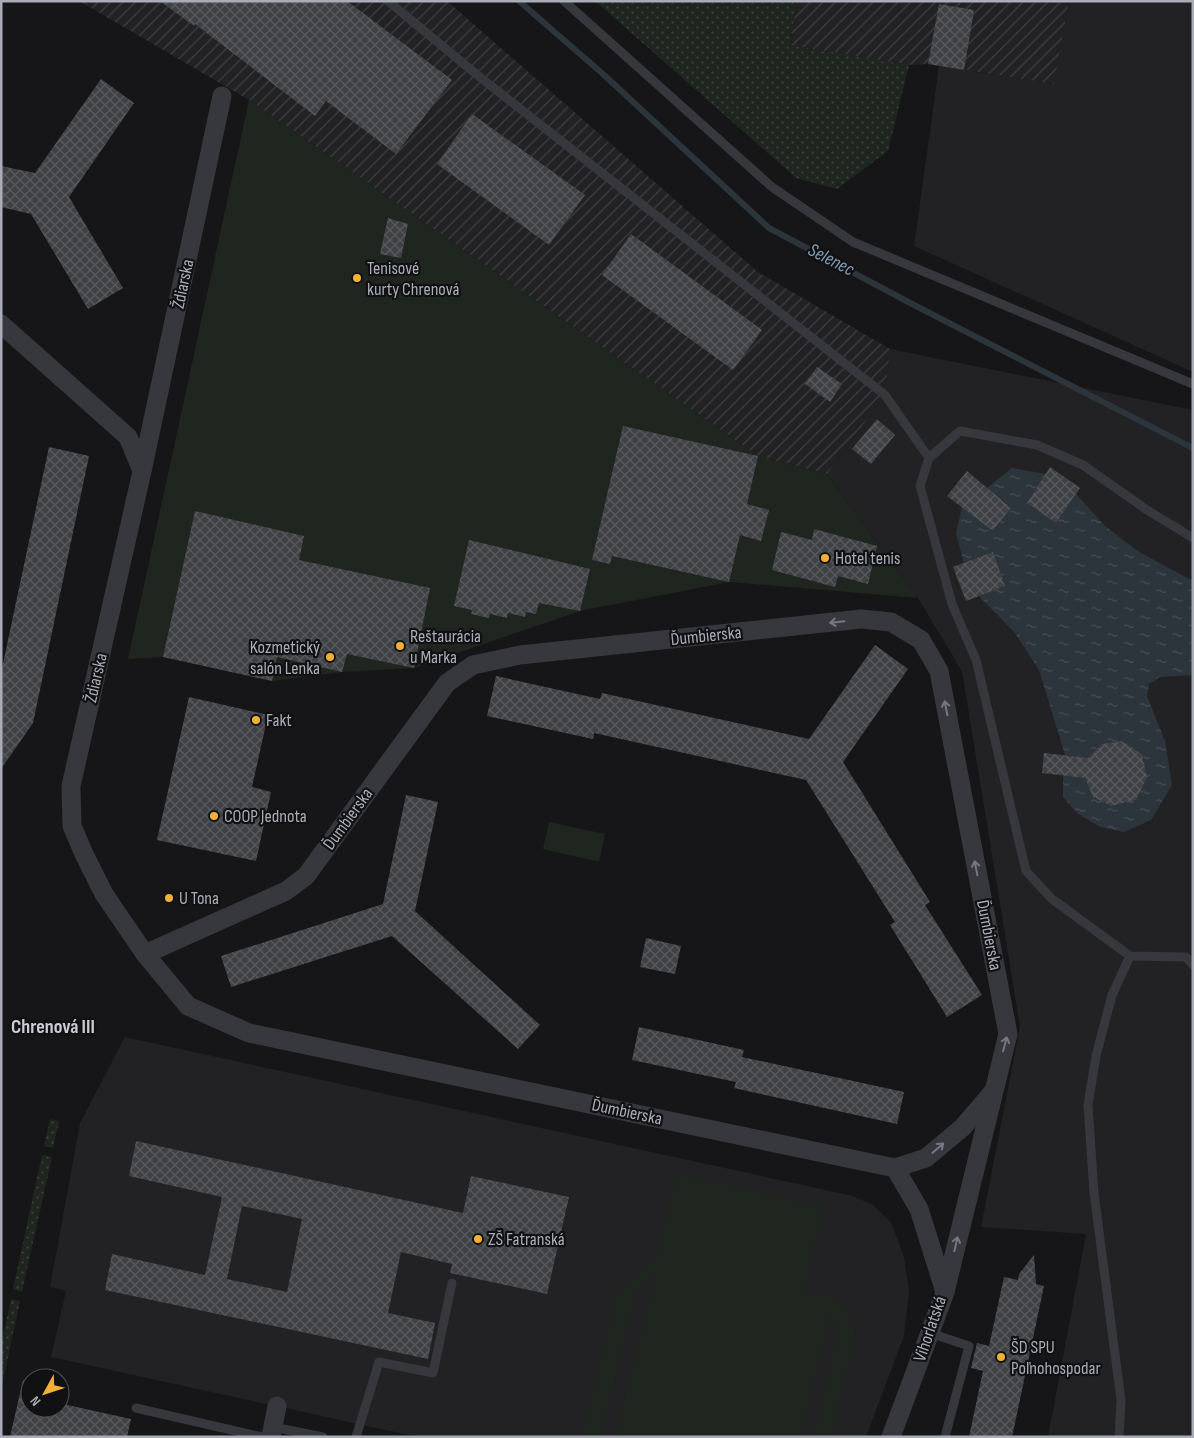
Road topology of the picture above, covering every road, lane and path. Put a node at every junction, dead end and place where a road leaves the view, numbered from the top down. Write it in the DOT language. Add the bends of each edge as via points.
graph roads {
  1 [pos="388,1"];
  2 [pos="564,1"];
  3 [pos="222,96"];
  4 [pos="1,324"];
  5 [pos="1193,384"];
  6 [pos="929,458"];
  7 [pos="142,471"];
  8 [pos="1193,538"];
  9 [pos="72,826"];
  10 [pos="145,954"];
  11 [pos="1130,956"];
  12 [pos="1193,965"];
  13 [pos="993,1092"];
  14 [pos="895,1168"];
  15 [pos="452,1283"];
  16 [pos="945,1292"];
  17 [pos="930,1334"];
  18 [pos="277,1406"];
  19 [pos="136,1408"];
  20 [pos="268,1434"];
  21 [pos="323,1437"];
  22 [pos="356,1437"];
  23 [pos="891,1437"];
  24 [pos="944,1437"];
  25 [pos="1119,1437"];
  1 -- 6 [label="lane" via="481,78 885,395"];
  2 -- 5 [label="lane" via="772,187 853,242"];
  3 -- 7 [label="street, Ždiarska"];
  4 -- 7 [label="street" via="128,437"];
  6 -- 8 [label="lane" via="960,431 1037,445 1083,465"];
  6 -- 11 [label="lane" via="920,486 952,604 976,660 1026,871 1052,898"];
  7 -- 9 [label="street, Ždiarska" via="71,786"];
  9 -- 10 [label="street, Ďumbierska" via="104,894"];
  13 -- 10 [label="street, Ďumbierska, one-way" via="1008,1034 939,671 921,640 891,622 861,620 520,655 473,665 447,683 306,876 286,891"];
  10 -- 14 [label="street, Ďumbierska" via="188,1006 249,1033"];
  11 -- 12 [label="lane" via="1186,958"];
  11 -- 25 [label="lane" via="1112,995 1096,1056 1088,1105 1094,1193 1121,1400"];
  14 -- 13 [label="street, Ďumbierska, one-way" via="926,1158 963,1127"];
  16 -- 13 [label="street, Ďumbierska, one-way"];
  14 -- 16 [label="street, Vihorlatská" via="919,1209"];
  15 -- 22 [label="lane" via="434,1373 379,1362"];
  16 -- 17 [label="street, Vihorlatská"];
  17 -- 23 [label="street, Vihorlatská"];
  17 -- 24 [label="lane" via="969,1346"];
  18 -- 20 [label="street"];
  19 -- 20 [label="lane"];
  20 -- 21 [label="lane"];
}
